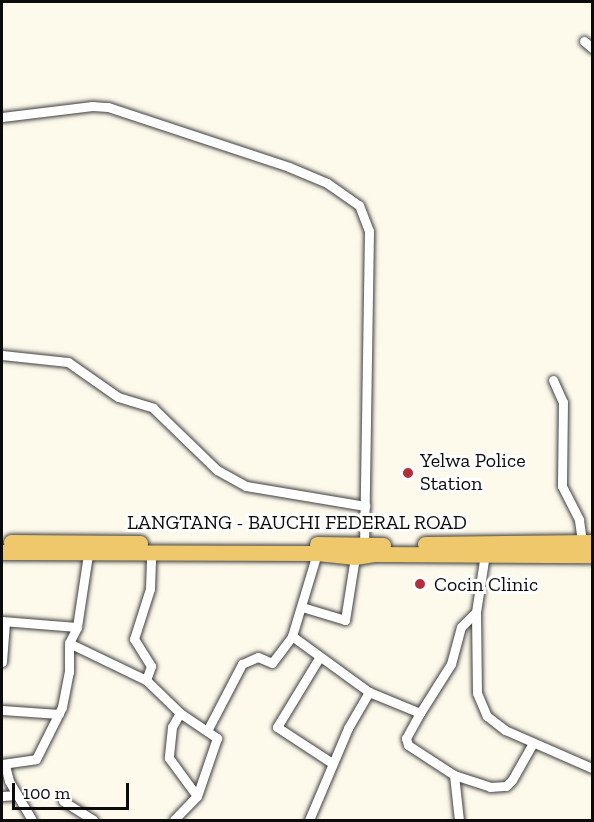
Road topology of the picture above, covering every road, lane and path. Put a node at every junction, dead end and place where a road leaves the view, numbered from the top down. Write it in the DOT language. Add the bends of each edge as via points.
graph roads {
  1 [pos="584,42"];
  2 [pos="592,48"];
  3 [pos="2,117"];
  4 [pos="2,355"];
  5 [pos="553,380"];
  6 [pos="365,506"];
  7 [pos="2,542"];
  8 [pos="587,542"];
  9 [pos="360,551"];
  10 [pos="2,552"];
  11 [pos="151,553"];
  12 [pos="317,553"];
  13 [pos="88,554"];
  14 [pos="485,554"];
  15 [pos="592,555"];
  16 [pos="302,607"];
  17 [pos="476,612"];
  18 [pos="3,621"];
  19 [pos="77,627"];
  20 [pos="292,636"];
  21 [pos="69,643"];
  22 [pos="320,658"];
  23 [pos="2,662"];
  24 [pos="146,680"];
  25 [pos="369,692"];
  26 [pos="2,710"];
  27 [pos="180,713"];
  28 [pos="420,713"];
  29 [pos="59,714"];
  30 [pos="207,731"];
  31 [pos="533,743"];
  32 [pos="332,763"];
  33 [pos="3,765"];
  34 [pos="592,768"];
  35 [pos="454,775"];
  36 [pos="16,795"];
  37 [pos="2,796"];
  38 [pos="197,796"];
  39 [pos="63,801"];
  40 [pos="32,820"];
  41 [pos="93,820"];
  42 [pos="174,820"];
  43 [pos="309,820"];
  44 [pos="459,820"];
  1 -- 2 [label="street"];
  3 -- 6 [label="street" via="108,107 289,167 327,183 359,205 369,231"];
  4 -- 6 [label="street" via="68,362 118,397 153,408 217,470 246,486"];
  5 -- 8 [label="street" via="563,402 562,486"];
  6 -- 9 [label="street"];
  7 -- 9 [label="main road, LANGTANG - BAUCHI FEDERAL ROAD"];
  8 -- 9 [label="main road, LANGTANG - BAUCHI FEDERAL ROAD"];
  9 -- 12 [label="main road"];
  9 -- 14 [label="main road"];
  9 -- 16 [label="street" via="345,620"];
  10 -- 13 [label="main road"];
  11 -- 12 [label="main road"];
  11 -- 13 [label="main road"];
  11 -- 24 [label="street" via="150,589 134,639 151,666"];
  12 -- 16 [label="street"];
  13 -- 19 [label="street"];
  14 -- 15 [label="main road"];
  14 -- 17 [label="street"];
  16 -- 20 [label="street"];
  17 -- 28 [label="street" via="461,627 451,664"];
  17 -- 31 [label="street" via="478,702 487,716 505,730"];
  18 -- 19 [label="street"];
  18 -- 23 [label="street"];
  19 -- 21 [label="street"];
  20 -- 22 [label="street"];
  20 -- 30 [label="street" via="272,663 258,657 242,664"];
  21 -- 24 [label="street"];
  21 -- 29 [label="street" via="69,672"];
  22 -- 25 [label="street"];
  22 -- 32 [label="street" via="278,727"];
  24 -- 27 [label="street"];
  25 -- 28 [label="street"];
  25 -- 32 [label="street"];
  26 -- 29 [label="street"];
  27 -- 30 [label="street"];
  27 -- 38 [label="street" via="172,727 169,758"];
  28 -- 35 [label="street" via="406,742"];
  29 -- 33 [label="street" via="36,759"];
  30 -- 38 [label="street" via="217,738"];
  31 -- 34 [label="street"];
  31 -- 35 [label="street" via="506,786 490,786"];
  32 -- 43 [label="street"];
  33 -- 36 [label="street"];
  35 -- 44 [label="street"];
  36 -- 37 [label="street"];
  36 -- 40 [label="street"];
  38 -- 42 [label="street"];
  39 -- 41 [label="street"];
}
